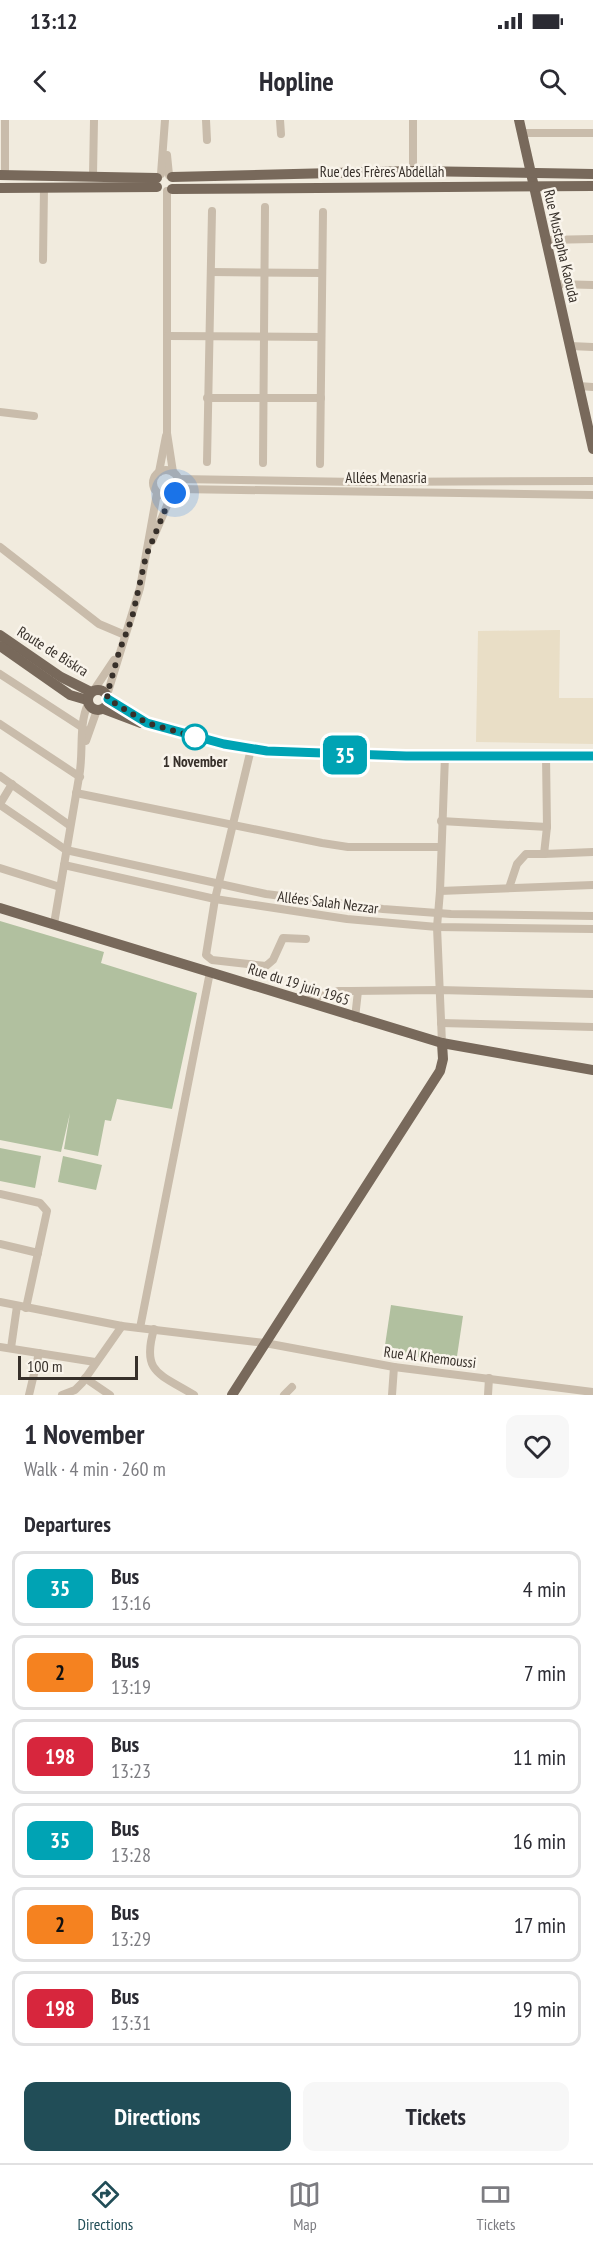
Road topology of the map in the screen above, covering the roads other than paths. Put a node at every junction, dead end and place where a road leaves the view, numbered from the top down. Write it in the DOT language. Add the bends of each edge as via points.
graph roads {
  1 [pos="4,120"];
  2 [pos="94,120"];
  3 [pos="165,120"];
  4 [pos="207,120"];
  5 [pos="280,120"];
  6 [pos="413,120"];
  7 [pos="519,120"];
  8 [pos="522,133"];
  9 [pos="593,133"];
  10 [pos="281,134"];
  11 [pos="207,140"];
  12 [pos="413,171"];
  13 [pos="530,172"];
  14 [pos="593,174"];
  15 [pos="2,175"];
  16 [pos="93,175"];
  17 [pos="165,182"];
  18 [pos="533,184"];
  19 [pos="44,186"];
  20 [pos="593,186"];
  21 [pos="0,188"];
  22 [pos="265,207"];
  23 [pos="212,211"];
  24 [pos="322,212"];
  25 [pos="593,239"];
  26 [pos="545,240"];
  27 [pos="43,260"];
  28 [pos="211,272"];
  29 [pos="265,272"];
  30 [pos="322,273"];
  31 [pos="555,285"];
  32 [pos="593,285"];
  33 [pos="168,336"];
  34 [pos="209,336"];
  35 [pos="264,336"];
  36 [pos="321,337"];
  37 [pos="570,346"];
  38 [pos="593,347"];
  39 [pos="578,386"];
  40 [pos="593,387"];
  41 [pos="207,398"];
  42 [pos="263,398"];
  43 [pos="321,398"];
  44 [pos="0,412"];
  45 [pos="34,416"];
  46 [pos="591,432"];
  47 [pos="167,433"];
  48 [pos="593,449"];
  49 [pos="207,462"];
  50 [pos="263,463"];
  51 [pos="320,464"];
  52 [pos="159,472"];
  53 [pos="175,476"];
  54 [pos="593,482"];
  55 [pos="357,486"];
  56 [pos="174,492"];
  57 [pos="157,493"];
  58 [pos="593,495"];
  59 [pos="0,548"];
  60 [pos="146,556"];
  61 [pos="0,635"];
  62 [pos="125,635"];
  63 [pos="0,646"];
  64 [pos="119,652"];
  65 [pos="0,674"];
  66 [pos="97,700"];
  67 [pos="0,724"];
  68 [pos="83,728"];
  69 [pos="83,747"];
  70 [pos="251,749"];
  71 [pos="445,756"];
  72 [pos="546,756"];
  73 [pos="593,756"];
  74 [pos="0,776"];
  75 [pos="80,777"];
  76 [pos="12,784"];
  77 [pos="76,793"];
  78 [pos="0,804"];
  79 [pos="441,821"];
  80 [pos="69,825"];
  81 [pos="234,825"];
  82 [pos="547,827"];
  83 [pos="441,847"];
  84 [pos="66,850"];
  85 [pos="593,852"];
  86 [pos="544,854"];
  87 [pos="64,865"];
  88 [pos="0,868"];
  89 [pos="219,885"];
  90 [pos="593,885"];
  91 [pos="60,887"];
  92 [pos="509,888"];
  93 [pos="440,891"];
  94 [pos="215,899"];
  95 [pos="0,908"];
  96 [pos="437,913"];
  97 [pos="593,916"];
  98 [pos="54,924"];
  99 [pos="437,927"];
  100 [pos="593,929"];
  101 [pos="306,939"];
  102 [pos="210,972"];
  103 [pos="439,990"];
  104 [pos="358,991"];
  105 [pos="593,994"];
  106 [pos="304,1001"];
  107 [pos="355,1018"];
  108 [pos="441,1023"];
  109 [pos="593,1027"];
  110 [pos="442,1043"];
  111 [pos="593,1070"];
  112 [pos="0,1194"];
  113 [pos="0,1244"];
  114 [pos="38,1253"];
  115 [pos="0,1302"];
  116 [pos="17,1306"];
  117 [pos="26,1308"];
  118 [pos="122,1326"];
  119 [pos="140,1328"];
  120 [pos="154,1329"];
  121 [pos="265,1344"];
  122 [pos="0,1347"];
  123 [pos="11,1348"];
  124 [pos="39,1353"];
  125 [pos="95,1362"];
  126 [pos="394,1367"];
  127 [pos="85,1378"];
  128 [pos="489,1378"];
  129 [pos="292,1387"];
  130 [pos="593,1392"];
  131 [pos="29,1395"];
  132 [pos="62,1395"];
  133 [pos="110,1395"];
  134 [pos="194,1395"];
  135 [pos="232,1395"];
  136 [pos="284,1395"];
  137 [pos="392,1395"];
  138 [pos="488,1395"];
  1 -- 15 [label="street"];
  2 -- 16 [label="street"];
  3 -- 17 [label="street"];
  4 -- 11 [label="street"];
  5 -- 10 [label="street"];
  6 -- 12 [label="street"];
  7 -- 8 [label="main road, Rue Mustapha Kaouda"];
  8 -- 9 [label="street"];
  8 -- 13 [label="main road, Rue Mustapha Kaouda"];
  12 -- 13 [label="main road, Rue des Frères Abdellah"];
  12 -- 17 [label="main road, Rue des Frères Abdellah"];
  13 -- 14 [label="main road, Rue des Frères Abdellah"];
  13 -- 18 [label="main road, Rue Mustapha Kaouda"];
  15 -- 16 [label="main road, Rue des Frères Abdellah"];
  16 -- 17 [label="main road, Rue des Frères Abdellah"];
  17 -- 18 [label="main road, Rue des Frères Abdellah"];
  17 -- 19 [label="main road, Rue des Frères Abdellah"];
  17 -- 33 [label="street"];
  18 -- 20 [label="main road, Rue des Frères Abdellah"];
  18 -- 26 [label="main road, Rue Mustapha Kaouda"];
  19 -- 21 [label="main road, Rue des Frères Abdellah"];
  19 -- 27 [label="street"];
  22 -- 29 [label="street"];
  23 -- 28 [label="street"];
  24 -- 30 [label="street"];
  25 -- 26 [label="street"];
  26 -- 31 [label="main road, Rue Mustapha Kaouda"];
  28 -- 29 [label="street"];
  28 -- 34 [label="street"];
  29 -- 30 [label="street"];
  29 -- 35 [label="street"];
  30 -- 36 [label="street"];
  31 -- 32 [label="street"];
  31 -- 37 [label="main road, Rue Mustapha Kaouda"];
  33 -- 34 [label="street"];
  33 -- 47 [label="street"];
  34 -- 35 [label="street"];
  34 -- 41 [label="street"];
  35 -- 36 [label="street"];
  35 -- 42 [label="street"];
  36 -- 43 [label="street"];
  37 -- 38 [label="street"];
  37 -- 39 [label="main road, Rue Mustapha Kaouda"];
  39 -- 40 [label="street"];
  39 -- 46 [label="main road, Rue Mustapha Kaouda"];
  41 -- 42 [label="street"];
  41 -- 49 [label="street"];
  42 -- 43 [label="street"];
  42 -- 50 [label="street"];
  43 -- 51 [label="street"];
  44 -- 45 [label="street"];
  46 -- 48 [label="main road, Rue Mustapha Kaouda"];
  47 -- 52 [label="street"];
  47 -- 53 [label="street"];
  52 -- 53 [label="street"];
  52 -- 57 [label="street" via="153,484"];
  53 -- 55 [label="street"];
  53 -- 56 [label="street"];
  54 -- 55 [label="street"];
  55 -- 56 [label="street, Allées Menasria"];
  55 -- 58 [label="street, Allées Menasria"];
  56 -- 57 [label="street, Allées Menasria"];
  56 -- 60 [label="street"];
  57 -- 60 [label="street"];
  59 -- 62 [label="street" via="98,626"];
  60 -- 62 [label="street"];
  61 -- 66 [label="main road, Route de Biskra"];
  62 -- 64 [label="street"];
  63 -- 66 [label="main road, Route de Biskra" via="70,694"];
  64 -- 66 [label="street"];
  64 -- 66 [label="street"];
  65 -- 68 [label="street"];
  66 -- 68 [label="street"];
  66 -- 69 [label="street"];
  66 -- 70 [label="main road" via="135,722"];
  67 -- 75 [label="street"];
  68 -- 69 [label="street"];
  69 -- 75 [label="street"];
  70 -- 71 [label="main road"];
  70 -- 81 [label="street"];
  71 -- 72 [label="main road"];
  71 -- 79 [label="street"];
  72 -- 73 [label="main road"];
  72 -- 82 [label="street"];
  74 -- 76 [label="street"];
  75 -- 77 [label="street"];
  76 -- 78 [label="street"];
  76 -- 80 [label="street"];
  77 -- 80 [label="street"];
  77 -- 81 [label="street"];
  78 -- 84 [label="street"];
  79 -- 82 [label="street"];
  79 -- 83 [label="street"];
  80 -- 84 [label="street"];
  81 -- 83 [label="street" via="348,847"];
  81 -- 89 [label="street"];
  82 -- 86 [label="street"];
  83 -- 93 [label="street"];
  84 -- 87 [label="street"];
  84 -- 89 [label="street"];
  85 -- 86 [label="street"];
  86 -- 92 [label="street" via="526,854 517,864"];
  87 -- 91 [label="street"];
  87 -- 94 [label="street, Allées Salah Nezzar"];
  88 -- 91 [label="street"];
  89 -- 94 [label="street"];
  89 -- 96 [label="street" via="311,902"];
  90 -- 92 [label="street"];
  91 -- 98 [label="street"];
  92 -- 93 [label="street"];
  93 -- 96 [label="street"];
  94 -- 99 [label="street, Allées Salah Nezzar" via="317,915"];
  94 -- 101 [label="street" via="206,951 212,960 266,966 283,938"];
  95 -- 98 [label="main road, Rue du 19 juin 1965"];
  96 -- 97 [label="street"];
  96 -- 99 [label="street"];
  98 -- 102 [label="main road, Rue du 19 juin 1965"];
  99 -- 100 [label="street, Allées Salah Nezzar"];
  99 -- 103 [label="street"];
  102 -- 106 [label="main road, Rue du 19 juin 1965"];
  102 -- 119 [label="street"];
  103 -- 104 [label="street"];
  103 -- 105 [label="street"];
  103 -- 108 [label="street"];
  104 -- 106 [label="street" via="338,991"];
  104 -- 107 [label="street"];
  106 -- 107 [label="main road, Rue du 19 juin 1965"];
  107 -- 110 [label="main road, Rue du 19 juin 1965"];
  108 -- 109 [label="street"];
  108 -- 110 [label="street"];
  110 -- 111 [label="main road, Rue du 19 juin 1965"];
  110 -- 121 [label="main road" via="440,1071"];
  112 -- 114 [label="street" via="40,1203 46,1208"];
  113 -- 114 [label="street"];
  114 -- 117 [label="street"];
  115 -- 116 [label="street, Rue Al Khemoussi"];
  116 -- 117 [label="street, Rue Al Khemoussi"];
  116 -- 123 [label="street"];
  117 -- 118 [label="street, Rue Al Khemoussi"];
  118 -- 119 [label="street, Rue Al Khemoussi"];
  118 -- 125 [label="street"];
  119 -- 120 [label="street, Rue Al Khemoussi"];
  120 -- 121 [label="street, Rue Al Khemoussi"];
  120 -- 134 [label="street" via="150,1362 159,1374"];
  121 -- 126 [label="street, Rue Al Khemoussi"];
  121 -- 135 [label="main road"];
  122 -- 123 [label="street"];
  123 -- 124 [label="street"];
  124 -- 125 [label="street"];
  124 -- 131 [label="street"];
  125 -- 127 [label="street"];
  126 -- 128 [label="street, Rue Al Khemoussi"];
  126 -- 137 [label="street"];
  127 -- 132 [label="street" via="75,1390"];
  127 -- 133 [label="street"];
  128 -- 130 [label="street, Rue Al Khemoussi"];
  128 -- 138 [label="street"];
  129 -- 136 [label="street"];
}
